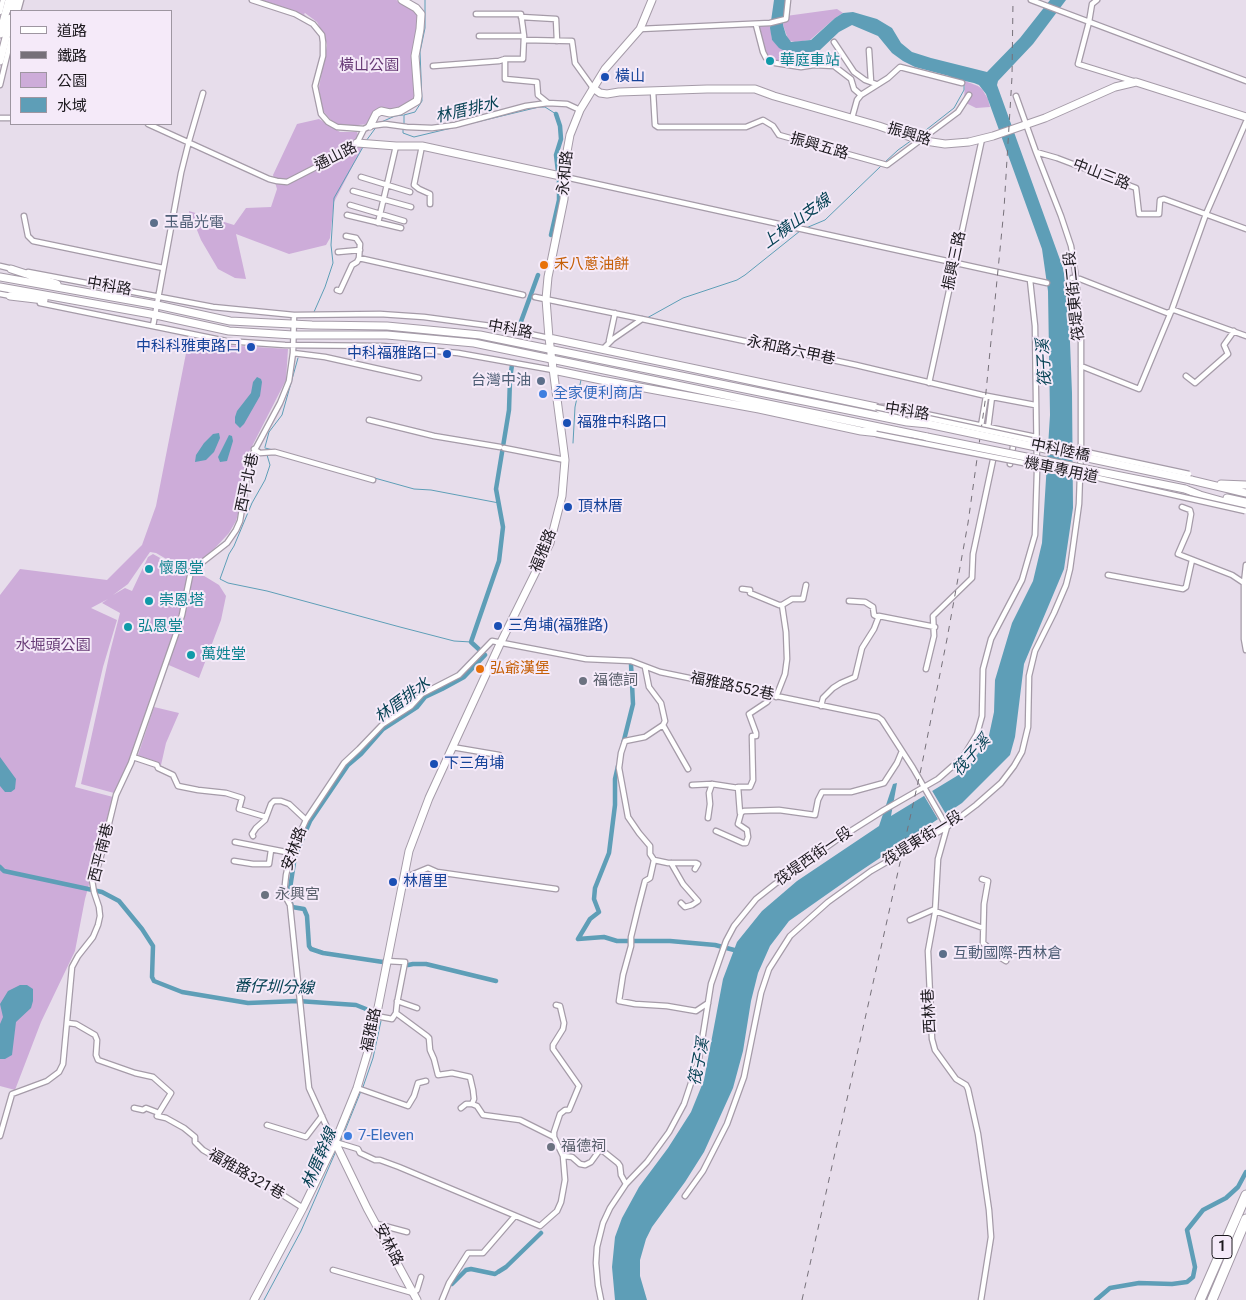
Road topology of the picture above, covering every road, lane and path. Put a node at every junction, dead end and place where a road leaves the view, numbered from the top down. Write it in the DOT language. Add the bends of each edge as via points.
graph roads {
  1 [pos="3,0"];
  2 [pos="8,0"];
  3 [pos="252,0"];
  4 [pos="402,0"];
  5 [pos="652,0"];
  6 [pos="788,0"];
  7 [pos="1031,0"];
  8 [pos="1097,0"];
  9 [pos="0,12"];
  10 [pos="476,14"];
  11 [pos="521,17"];
  12 [pos="10,22"];
  13 [pos="1089,22"];
  14 [pos="756,25"];
  15 [pos="640,29"];
  16 [pos="0,34"];
  17 [pos="479,36"];
  18 [pos="524,38"];
  19 [pos="557,41"];
  20 [pos="834,42"];
  21 [pos="10,43"];
  22 [pos="869,50"];
  23 [pos="505,59"];
  24 [pos="0,61"];
  25 [pos="434,66"];
  26 [pos="1246,81"];
  27 [pos="871,82"];
  28 [pos="1136,82"];
  29 [pos="962,83"];
  30 [pos="876,84"];
  31 [pos="0,85"];
  32 [pos="593,88"];
  33 [pos="653,92"];
  34 [pos="203,93"];
  35 [pos="861,95"];
  36 [pos="969,95"];
  37 [pos="1016,96"];
  38 [pos="548,103"];
  39 [pos="580,110"];
  40 [pos="1246,117"];
  41 [pos="852,118"];
  42 [pos="1246,122"];
  43 [pos="1025,124"];
  44 [pos="150,125"];
  45 [pos="372,126"];
  46 [pos="919,140"];
  47 [pos="982,140"];
  48 [pos="189,142"];
  49 [pos="362,143"];
  50 [pos="396,146"];
  51 [pos="422,146"];
  52 [pos="1036,152"];
  53 [pos="361,177"];
  54 [pos="565,177"];
  55 [pos="388,185"];
  56 [pos="353,191"];
  57 [pos="410,192"];
  58 [pos="384,200"];
  59 [pos="430,204"];
  60 [pos="350,206"];
  61 [pos="411,207"];
  62 [pos="380,214"];
  63 [pos="1206,214"];
  64 [pos="347,215"];
  65 [pos="24,216"];
  66 [pos="404,221"];
  67 [pos="378,223"];
  68 [pos="401,228"];
  69 [pos="1246,229"];
  70 [pos="346,236"];
  71 [pos="360,250"];
  72 [pos="338,252"];
  73 [pos="359,258"];
  74 [pos="955,262"];
  75 [pos="0,266"];
  76 [pos="163,268"];
  77 [pos="11,269"];
  78 [pos="0,277"];
  79 [pos="1074,278"];
  80 [pos="1030,280"];
  81 [pos="1047,283"];
  82 [pos="0,287"];
  83 [pos="337,290"];
  84 [pos="82,292"];
  85 [pos="0,294"];
  86 [pos="523,295"];
  87 [pos="10,296"];
  88 [pos="159,296"];
  89 [pos="535,297"];
  90 [pos="546,299"];
  91 [pos="91,304"];
  92 [pos="157,305"];
  93 [pos="1171,312"];
  94 [pos="615,313"];
  95 [pos="294,314"];
  96 [pos="156,315"];
  97 [pos="642,318"];
  98 [pos="294,324"];
  99 [pos="153,326"];
  100 [pos="1234,331"];
  101 [pos="293,336"];
  102 [pos="1246,336"];
  103 [pos="549,338"];
  104 [pos="609,342"];
  105 [pos="293,345"];
  106 [pos="603,349"];
  107 [pos="550,350"];
  108 [pos="293,353"];
  109 [pos="552,358"];
  110 [pos="1081,366"];
  111 [pos="553,370"];
  112 [pos="1186,376"];
  113 [pos="419,378"];
  114 [pos="929,383"];
  115 [pos="795,394"];
  116 [pos="986,396"];
  117 [pos="992,397"];
  118 [pos="1035,405"];
  119 [pos="876,407"];
  120 [pos="792,412"];
  121 [pos="369,420"];
  122 [pos="928,424"];
  123 [pos="981,426"];
  124 [pos="988,428"];
  125 [pos="1015,432"];
  126 [pos="876,434"];
  127 [pos="927,437"];
  128 [pos="1036,437"];
  129 [pos="1081,446"];
  130 [pos="254,449"];
  131 [pos="565,460"];
  132 [pos="993,460"];
  133 [pos="1010,464"];
  134 [pos="1190,477"];
  135 [pos="373,480"];
  136 [pos="1246,485"];
  137 [pos="1185,489"];
  138 [pos="1246,493"];
  139 [pos="1246,502"];
  140 [pos="1182,507"];
  141 [pos="1245,509"];
  142 [pos="1192,560"];
  143 [pos="1246,565"];
  144 [pos="191,571"];
  145 [pos="1108,575"];
  146 [pos="1245,582"];
  147 [pos="806,585"];
  148 [pos="742,589"];
  149 [pos="849,601"];
  150 [pos="782,605"];
  151 [pos="878,617"];
  152 [pos="934,627"];
  153 [pos="500,644"];
  154 [pos="1246,650"];
  155 [pos="645,667"];
  156 [pos="926,669"];
  157 [pos="774,696"];
  158 [pos="821,706"];
  159 [pos="663,725"];
  160 [pos="452,747"];
  161 [pos="902,750"];
  162 [pos="499,755"];
  163 [pos="133,758"];
  164 [pos="688,769"];
  165 [pos="712,784"];
  166 [pos="692,785"];
  167 [pos="738,788"];
  168 [pos="925,789"];
  169 [pos="741,813"];
  170 [pos="266,817"];
  171 [pos="708,818"];
  172 [pos="306,820"];
  173 [pos="731,824"];
  174 [pos="738,824"];
  175 [pos="947,825"];
  176 [pos="716,831"];
  177 [pos="253,836"];
  178 [pos="235,842"];
  179 [pos="271,850"];
  180 [pos="291,853"];
  181 [pos="654,860"];
  182 [pos="234,861"];
  183 [pos="671,863"];
  184 [pos="696,869"];
  185 [pos="404,878"];
  186 [pos="982,879"];
  187 [pos="556,889"];
  188 [pos="681,903"];
  189 [pos="935,910"];
  190 [pos="910,920"];
  191 [pos="983,928"];
  192 [pos="386,961"];
  193 [pos="1006,961"];
  194 [pos="397,1001"];
  195 [pos="708,1003"];
  196 [pos="556,1005"];
  197 [pos="417,1008"];
  198 [pos="396,1013"];
  199 [pos="376,1016"];
  200 [pos="68,1023"];
  201 [pos="426,1081"];
  202 [pos="360,1089"];
  203 [pos="472,1104"];
  204 [pos="134,1108"];
  205 [pos="461,1108"];
  206 [pos="159,1113"];
  207 [pos="322,1116"];
  208 [pos="267,1125"];
  209 [pos="0,1136"];
  210 [pos="554,1137"];
  211 [pos="338,1145"];
  212 [pos="563,1156"];
  213 [pos="626,1184"];
  214 [pos="1246,1195"];
  215 [pos="685,1196"];
  216 [pos="304,1208"];
  217 [pos="515,1216"];
  218 [pos="1246,1219"];
  219 [pos="377,1224"];
  220 [pos="407,1232"];
  221 [pos="333,1270"];
  222 [pos="421,1277"];
  223 [pos="415,1297"];
  224 [pos="254,1300"];
  225 [pos="442,1300"];
  226 [pos="601,1300"];
  227 [pos="981,1300"];
  228 [pos="1200,1300"];
  229 [pos="1212,1300"];
  1 -- 9 [label="street"];
  2 -- 16 [label="street"];
  3 -- 45 [label="street" via="295,14 313,24 322,35 323,56 315,86 321,114 328,122 337,127"];
  4 -- 45 [label="street" via="421,14 414,56 417,101 390,113 381,111 376,114"];
  5 -- 15 [label="street, 永和路"];
  6 -- 14 [label="street" via="786,19"];
  7 -- 13 [label="street"];
  8 -- 13 [label="street" via="1092,4"];
  10 -- 11 [label="street" via="521,14"];
  11 -- 18 [label="street"];
  11 -- 19 [label="street" via="556,19"];
  12 -- 24 [label="street"];
  13 -- 26 [label="street"];
  13 -- 28 [label="street" via="1078,64"];
  14 -- 15 [label="street"];
  14 -- 35 [label="street" via="766,58 775,63 801,67 814,64 834,66 850,79"];
  15 -- 32 [label="street, 永和路" via="605,68"];
  17 -- 18 [label="street"];
  18 -- 19 [label="street"];
  18 -- 23 [label="street" via="524,59"];
  19 -- 32 [label="street" via="572,41 575,64"];
  20 -- 27 [label="street" via="854,72"];
  21 -- 31 [label="street"];
  22 -- 27 [label="street"];
  23 -- 25 [label="street"];
  23 -- 38 [label="street" via="505,79 537,82 538,95"];
  27 -- 30 [label="street"];
  28 -- 40 [label="street"];
  28 -- 43 [label="street, 振興路" via="1115,87"];
  29 -- 30 [label="street" via="900,67"];
  30 -- 35 [label="street"];
  32 -- 33 [label="street, 振興路" via="607,94"];
  32 -- 39 [label="street, 永和路"];
  33 -- 41 [label="street, 振興路" via="755,89"];
  33 -- 46 [label="street, 振興五路" via="655,125 658,127 746,127 763,120 779,135 887,165"];
  34 -- 48 [label="street"];
  35 -- 41 [label="street"];
  36 -- 46 [label="street, 振興五路" via="958,112"];
  37 -- 43 [label="street"];
  38 -- 39 [label="street" via="567,104"];
  38 -- 45 [label="street" via="455,125 432,128"];
  39 -- 54 [label="street, 永和路" via="570,135"];
  41 -- 46 [label="street, 振興路"];
  42 -- 63 [label="street"];
  43 -- 47 [label="street, 振興路"];
  43 -- 52 [label="street"];
  44 -- 48 [label="street, 通山路"];
  45 -- 49 [label="street"];
  46 -- 47 [label="street, 振興路" via="945,144"];
  47 -- 74 [label="street, 振興三路"];
  48 -- 49 [label="street, 通山路" via="269,179 287,182"];
  48 -- 76 [label="street"];
  49 -- 50 [label="street, 通山路"];
  50 -- 51 [label="street, 通山路"];
  50 -- 55 [label="street"];
  51 -- 54 [label="street, 通山路"];
  51 -- 59 [label="street" via="414,185 430,194"];
  52 -- 63 [label="street, 中山三路" via="1136,188 1139,214 1159,214 1160,200 1164,199"];
  52 -- 79 [label="street, 筏堤東街二段" via="1061,216 1070,246"];
  53 -- 55 [label="street"];
  54 -- 74 [label="street"];
  54 -- 90 [label="street, 永和路"];
  55 -- 57 [label="street"];
  55 -- 58 [label="street"];
  56 -- 58 [label="street"];
  58 -- 61 [label="street"];
  58 -- 62 [label="street"];
  60 -- 62 [label="street"];
  62 -- 66 [label="street"];
  62 -- 67 [label="street"];
  63 -- 69 [label="street, 中山三路"];
  63 -- 93 [label="street"];
  64 -- 67 [label="street"];
  65 -- 76 [label="street" via="28,236 33,241"];
  67 -- 68 [label="street"];
  70 -- 71 [label="street" via="356,238"];
  71 -- 72 [label="street"];
  71 -- 73 [label="street"];
  73 -- 83 [label="street"];
  73 -- 86 [label="street"];
  74 -- 80 [label="street"];
  74 -- 114 [label="street, 振興三路"];
  75 -- 77 [label="street, 中科路"];
  76 -- 88 [label="street"];
  77 -- 84 [label="street"];
  77 -- 88 [label="street, 中科路"];
  78 -- 84 [label="street, 中科路"];
  79 -- 93 [label="street"];
  79 -- 110 [label="street, 筏堤東街二段"];
  80 -- 81 [label="street"];
  80 -- 118 [label="street, 筏堤西街一段" via="1035,326"];
  82 -- 91 [label="street, 中科路"];
  84 -- 92 [label="street, 中科路"];
  85 -- 87 [label="street, 中科路"];
  87 -- 91 [label="street"];
  87 -- 99 [label="street, 中科路"];
  88 -- 92 [label="street"];
  88 -- 95 [label="street, 中科路" via="212,307"];
  89 -- 90 [label="street, 永和路六甲巷"];
  90 -- 94 [label="street, 永和路六甲巷"];
  90 -- 103 [label="street, 永和路"];
  91 -- 96 [label="street, 中科路"];
  92 -- 96 [label="street"];
  92 -- 98 [label="street, 中科路" via="230,321"];
  93 -- 100 [label="street" via="1174,310"];
  93 -- 110 [label="street" via="1139,389"];
  94 -- 97 [label="street, 永和路六甲巷"];
  94 -- 104 [label="street"];
  95 -- 98 [label="street, 西平北巷"];
  95 -- 103 [label="street, 中科路" via="424,317"];
  96 -- 99 [label="street"];
  96 -- 101 [label="street, 中科路" via="229,331"];
  97 -- 104 [label="street"];
  97 -- 114 [label="street, 永和路六甲巷"];
  98 -- 101 [label="street, 西平北巷"];
  98 -- 107 [label="street, 中科路" via="425,329 480,335"];
  99 -- 105 [label="street, 中科路" via="226,341"];
  100 -- 102 [label="street"];
  100 -- 112 [label="street" via="1224,345 1228,354 1195,383"];
  101 -- 105 [label="street, 西平北巷"];
  101 -- 109 [label="street, 中科路" via="387,334 474,343"];
  103 -- 106 [label="street, 中科路"];
  103 -- 107 [label="street, 福雅路"];
  104 -- 106 [label="street"];
  105 -- 108 [label="street, 西平北巷"];
  105 -- 111 [label="street, 中科路" via="384,346 458,353"];
  106 -- 115 [label="street, 中科路"];
  107 -- 109 [label="street, 福雅路"];
  107 -- 115 [label="street, 中科路"];
  108 -- 113 [label="street"];
  108 -- 130 [label="street, 西平北巷" via="289,381"];
  109 -- 111 [label="street, 福雅路"];
  109 -- 120 [label="street, 中科路"];
  110 -- 129 [label="street, 筏堤東街二段"];
  111 -- 120 [label="street, 中科路"];
  111 -- 131 [label="street, 福雅路"];
  114 -- 116 [label="street, 永和路六甲巷"];
  115 -- 119 [label="street, 中科路"];
  115 -- 120 [label="street"];
  115 -- 122 [label="street, 中科路" via="907,422"];
  116 -- 117 [label="street, 永和路六甲巷"];
  116 -- 123 [label="street"];
  117 -- 118 [label="street, 永和路六甲巷"];
  117 -- 124 [label="street"];
  118 -- 128 [label="street, 筏堤西街一段"];
  119 -- 122 [label="street"];
  119 -- 123 [label="street, 中科路" via="892,407"];
  119 -- 134 [label="street, 機車專用道, bridge"];
  120 -- 126 [label="street, 中科路"];
  120 -- 127 [label="street, 中科路"];
  121 -- 131 [label="street"];
  122 -- 134 [label="street, 中科陸橋, bridge"];
  123 -- 124 [label="street, 中科路"];
  124 -- 125 [label="street, 中科路"];
  125 -- 128 [label="street, 中科路"];
  125 -- 133 [label="street"];
  126 -- 127 [label="street, 中科路"];
  126 -- 141 [label="street, 機車專用道, bridge"];
  127 -- 137 [label="street, 中科陸橋, bridge"];
  128 -- 168 [label="street, 筏堤西街一段" via="1034,535 1022,580 991,639 983,669 979,728 963,757"];
  129 -- 175 [label="street, 筏堤東街一段" via="1079,504 1070,569 1066,585 1035,651 1028,691 1028,727 1022,752 1001,783"];
  130 -- 135 [label="street" via="260,453 276,452"];
  130 -- 144 [label="street, 西平北巷" via="236,530 221,548"];
  131 -- 153 [label="street, 福雅路" via="562,496 550,543"];
  132 -- 152 [label="street" via="973,554 972,578 933,616"];
  134 -- 136 [label="street"];
  134 -- 138 [label="street"];
  137 -- 139 [label="street"];
  137 -- 141 [label="street"];
  140 -- 142 [label="street" via="1190,510 1191,514 1188,531 1177,552"];
  142 -- 145 [label="street" via="1183,589"];
  142 -- 146 [label="street"];
  143 -- 146 [label="street"];
  144 -- 163 [label="street, 西平南巷" via="182,615"];
  146 -- 154 [label="street"];
  147 -- 150 [label="street" via="803,599 792,599"];
  148 -- 150 [label="street"];
  149 -- 151 [label="street" via="865,602 873,607 874,615"];
  150 -- 157 [label="street" via="787,659 785,674"];
  151 -- 152 [label="street"];
  151 -- 158 [label="street" via="862,648 855,677 833,688 823,698"];
  152 -- 156 [label="street"];
  153 -- 155 [label="street, 福雅路552巷" via="586,659 631,661"];
  153 -- 160 [label="street, 福雅路"];
  153 -- 172 [label="street, 安林路" via="491,642 459,675 422,694 411,706 383,724 344,763"];
  155 -- 157 [label="street, 福雅路552巷"];
  155 -- 159 [label="street" via="649,688 662,706"];
  157 -- 158 [label="street, 福雅路552巷"];
  157 -- 167 [label="street" via="749,714 756,733 752,736 754,780 750,787"];
  158 -- 161 [label="street, 福雅路552巷" via="878,717"];
  159 -- 164 [label="street"];
  159 -- 181 [label="street" via="645,737 626,741 621,750 620,765 628,817 650,846"];
  160 -- 162 [label="street"];
  160 -- 185 [label="street, 福雅路" via="412,842"];
  161 -- 168 [label="street, 福雅路552巷"];
  161 -- 169 [label="street" via="884,783 851,792 822,792 815,815 779,810"];
  163 -- 170 [label="street" via="157,765 174,777 178,786 242,798 239,809"];
  163 -- 200 [label="street, 西平南巷" via="116,795 92,880 100,916 93,937 72,967"];
  165 -- 166 [label="street"];
  165 -- 167 [label="street"];
  165 -- 171 [label="street" via="708,793"];
  167 -- 169 [label="street"];
  168 -- 175 [label="street, 福雅路552巷"];
  168 -- 195 [label="street, 筏堤西街一段" via="838,839 756,899 739,918 726,941"];
  169 -- 174 [label="street"];
  170 -- 172 [label="street" via="272,802 281,801"];
  170 -- 177 [label="street" via="252,833"];
  172 -- 180 [label="street, 安林路"];
  173 -- 174 [label="street"];
  174 -- 176 [label="street" via="747,830 744,844"];
  175 -- 189 [label="street, 西林巷" via="938,859"];
  175 -- 215 [label="street, 筏堤東街一段" via="835,896 800,926 783,946 769,969 761,993 744,1077 727,1124 703,1171"];
  178 -- 179 [label="street"];
  179 -- 180 [label="street"];
  179 -- 182 [label="street" via="269,864"];
  180 -- 207 [label="street, 安林路" via="284,894 290,905 309,1088"];
  181 -- 183 [label="street"];
  181 -- 195 [label="street" via="630,937 631,946 619,1000 696,1011"];
  183 -- 184 [label="street" via="696,863"];
  183 -- 188 [label="street" via="698,901 685,907"];
  185 -- 187 [label="street" via="428,868"];
  185 -- 192 [label="street, 福雅路"];
  186 -- 191 [label="street" via="988,881"];
  189 -- 190 [label="street"];
  189 -- 191 [label="street"];
  189 -- 227 [label="street, 西林巷" via="928,957 932,1043 956,1079 966,1085 978,1134 989,1210 990,1242"];
  191 -- 193 [label="street" via="985,945"];
  192 -- 194 [label="street" via="405,962"];
  192 -- 199 [label="street, 福雅路"];
  194 -- 197 [label="street"];
  194 -- 198 [label="street"];
  195 -- 213 [label="street, 筏堤西街一段" via="699,1059 684,1104 670,1132 648,1162"];
  196 -- 210 [label="street" via="560,1006 564,1023 553,1049 579,1086 569,1110 560,1114"];
  198 -- 199 [label="street" via="392,1019"];
  198 -- 203 [label="street" via="429,1038 438,1075 452,1073 470,1078 474,1090"];
  199 -- 202 [label="street, 福雅路"];
  200 -- 206 [label="street" via="95,1035 98,1060 153,1077 169,1091 171,1093"];
  200 -- 209 [label="street, 西平南巷" via="59,1072 47,1081 12,1094"];
  201 -- 202 [label="street" via="418,1083 408,1106"];
  202 -- 211 [label="street, 福雅路"];
  203 -- 205 [label="street"];
  203 -- 210 [label="street" via="483,1115 520,1120"];
  204 -- 206 [label="street"];
  206 -- 216 [label="street, 福雅路321巷" via="157,1116 190,1132 202,1150"];
  207 -- 208 [label="street" via="306,1136"];
  207 -- 211 [label="street, 安林路"];
  210 -- 212 [label="street"];
  211 -- 216 [label="street, 福雅路"];
  211 -- 217 [label="street" via="358,1149 375,1160"];
  211 -- 219 [label="street, 安林路"];
  212 -- 213 [label="street" via="585,1165 603,1151 618,1163"];
  212 -- 217 [label="street" via="566,1180 557,1211 540,1226"];
  213 -- 226 [label="street, 筏堤西街一段" via="610,1208 599,1239 596,1270"];
  214 -- 228 [label="highway, 1"];
  216 -- 224 [label="street, 福雅路"];
  217 -- 225 [label="street" via="482,1253 468,1253"];
  218 -- 229 [label="highway, 1"];
  219 -- 220 [label="street"];
  219 -- 223 [label="street, 安林路"];
  221 -- 223 [label="street"];
  222 -- 223 [label="street"];
}
